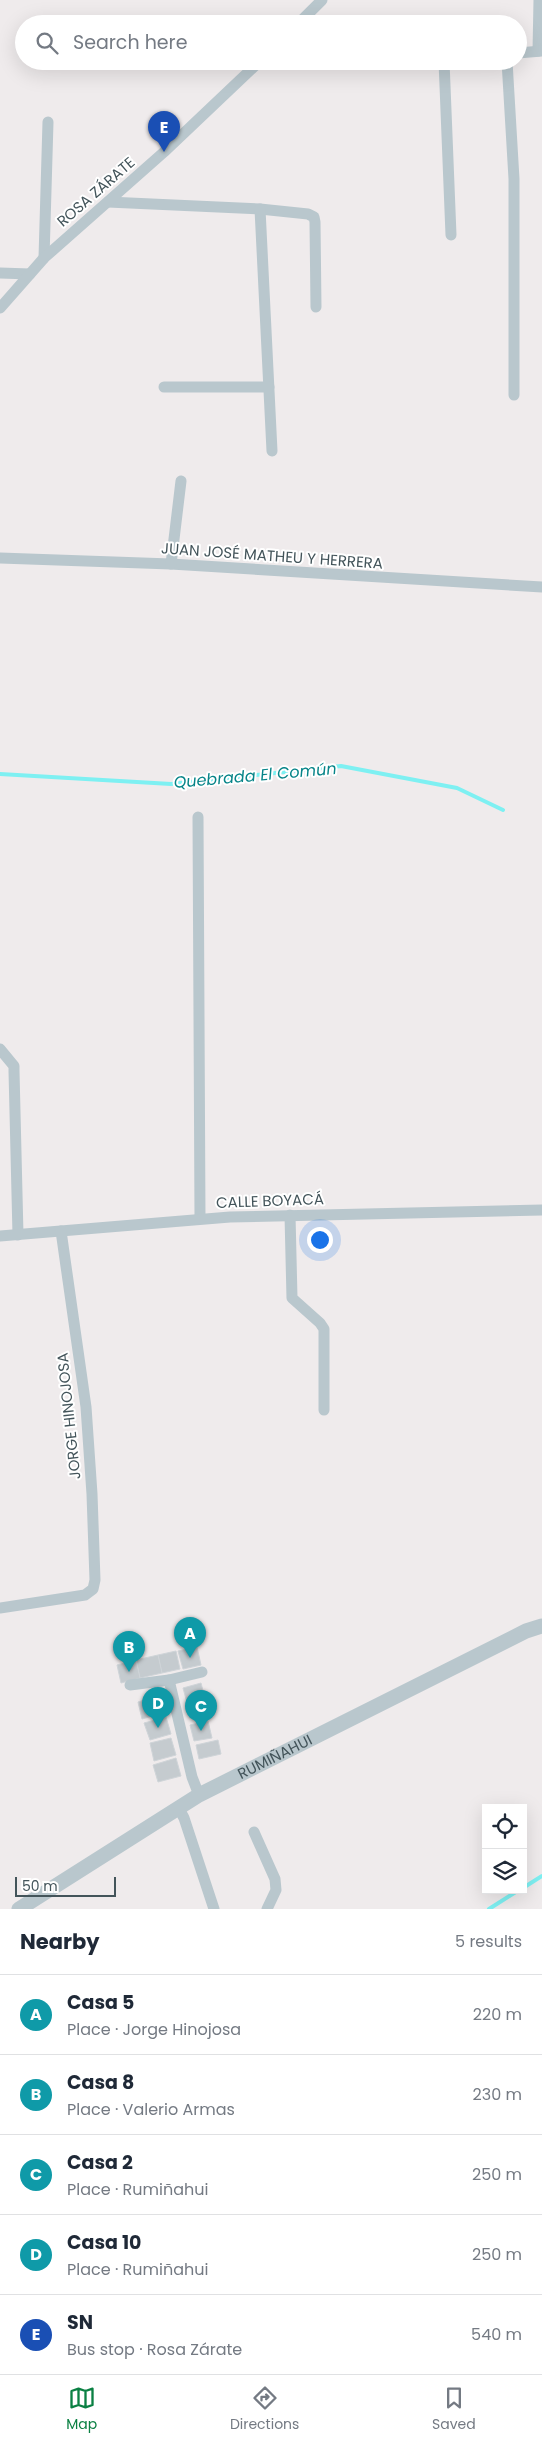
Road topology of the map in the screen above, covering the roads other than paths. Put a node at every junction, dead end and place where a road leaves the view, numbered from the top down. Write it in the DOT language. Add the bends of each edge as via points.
graph roads {
  1 [pos="322,0"];
  2 [pos="539,0"];
  3 [pos="307,15"];
  4 [pos="540,51"];
  5 [pos="527,52"];
  6 [pos="250,70"];
  7 [pos="444,70"];
  8 [pos="508,70"];
  9 [pos="48,122"];
  10 [pos="108,202"];
  11 [pos="260,209"];
  12 [pos="451,235"];
  13 [pos="44,258"];
  14 [pos="0,273"];
  15 [pos="30,274"];
  16 [pos="316,307"];
  17 [pos="0,308"];
  18 [pos="164,387"];
  19 [pos="269,387"];
  20 [pos="514,395"];
  21 [pos="272,451"];
  22 [pos="182,481"];
  23 [pos="0,558"];
  24 [pos="171,564"];
  25 [pos="542,586"];
  26 [pos="198,817"];
  27 [pos="0,1049"];
  28 [pos="542,1210"];
  29 [pos="290,1216"];
  30 [pos="200,1218"];
  31 [pos="61,1231"];
  32 [pos="18,1235"];
  33 [pos="0,1236"];
  34 [pos="324,1410"];
  35 [pos="0,1608"];
  36 [pos="542,1626"];
  37 [pos="202,1672"];
  38 [pos="169,1680"];
  39 [pos="130,1685"];
  40 [pos="199,1795"];
  41 [pos="178,1807"];
  42 [pos="254,1832"];
  43 [pos="20,1909"];
  44 [pos="214,1909"];
  45 [pos="267,1909"];
  1 -- 3 [label="street"];
  2 -- 4 [label="street"];
  4 -- 5 [label="street"];
  6 -- 10 [label="street, ROSA ZÁRATE"];
  7 -- 12 [label="street"];
  8 -- 20 [label="street" via="514,179"];
  9 -- 13 [label="street"];
  10 -- 11 [label="street"];
  10 -- 13 [label="street, ROSA ZÁRATE"];
  11 -- 16 [label="street" via="314,217"];
  11 -- 19 [label="street"];
  13 -- 15 [label="street, ROSA ZÁRATE"];
  14 -- 15 [label="street"];
  15 -- 17 [label="street, ROSA ZÁRATE"];
  18 -- 19 [label="street"];
  19 -- 21 [label="street"];
  22 -- 24 [label="street"];
  23 -- 24 [label="street, JUAN JOSÉ MATHEU Y HERRERA"];
  24 -- 25 [label="street, JUAN JOSÉ MATHEU Y HERRERA"];
  26 -- 30 [label="street"];
  27 -- 32 [label="street" via="14,1066"];
  28 -- 29 [label="street, CALLE BOYACÁ"];
  29 -- 30 [label="street, CALLE BOYACÁ"];
  29 -- 34 [label="street" via="292,1298 324,1329"];
  30 -- 31 [label="street, CALLE BOYACÁ"];
  31 -- 32 [label="street, CALLE BOYACÁ"];
  31 -- 35 [label="street, JORGE HINOJOSA" via="86,1406 95,1580 93,1589 85,1595"];
  32 -- 33 [label="street, CALLE BOYACÁ"];
  36 -- 40 [label="street, RUMIÑAHUI" via="526,1631"];
  37 -- 38 [label="street"];
  38 -- 39 [label="street"];
  38 -- 40 [label="street"];
  40 -- 41 [label="street, RUMIÑAHUI"];
  41 -- 43 [label="street, RUMIÑAHUI"];
  41 -- 44 [label="street"];
  42 -- 45 [label="street" via="275,1879 276,1890"];
}
